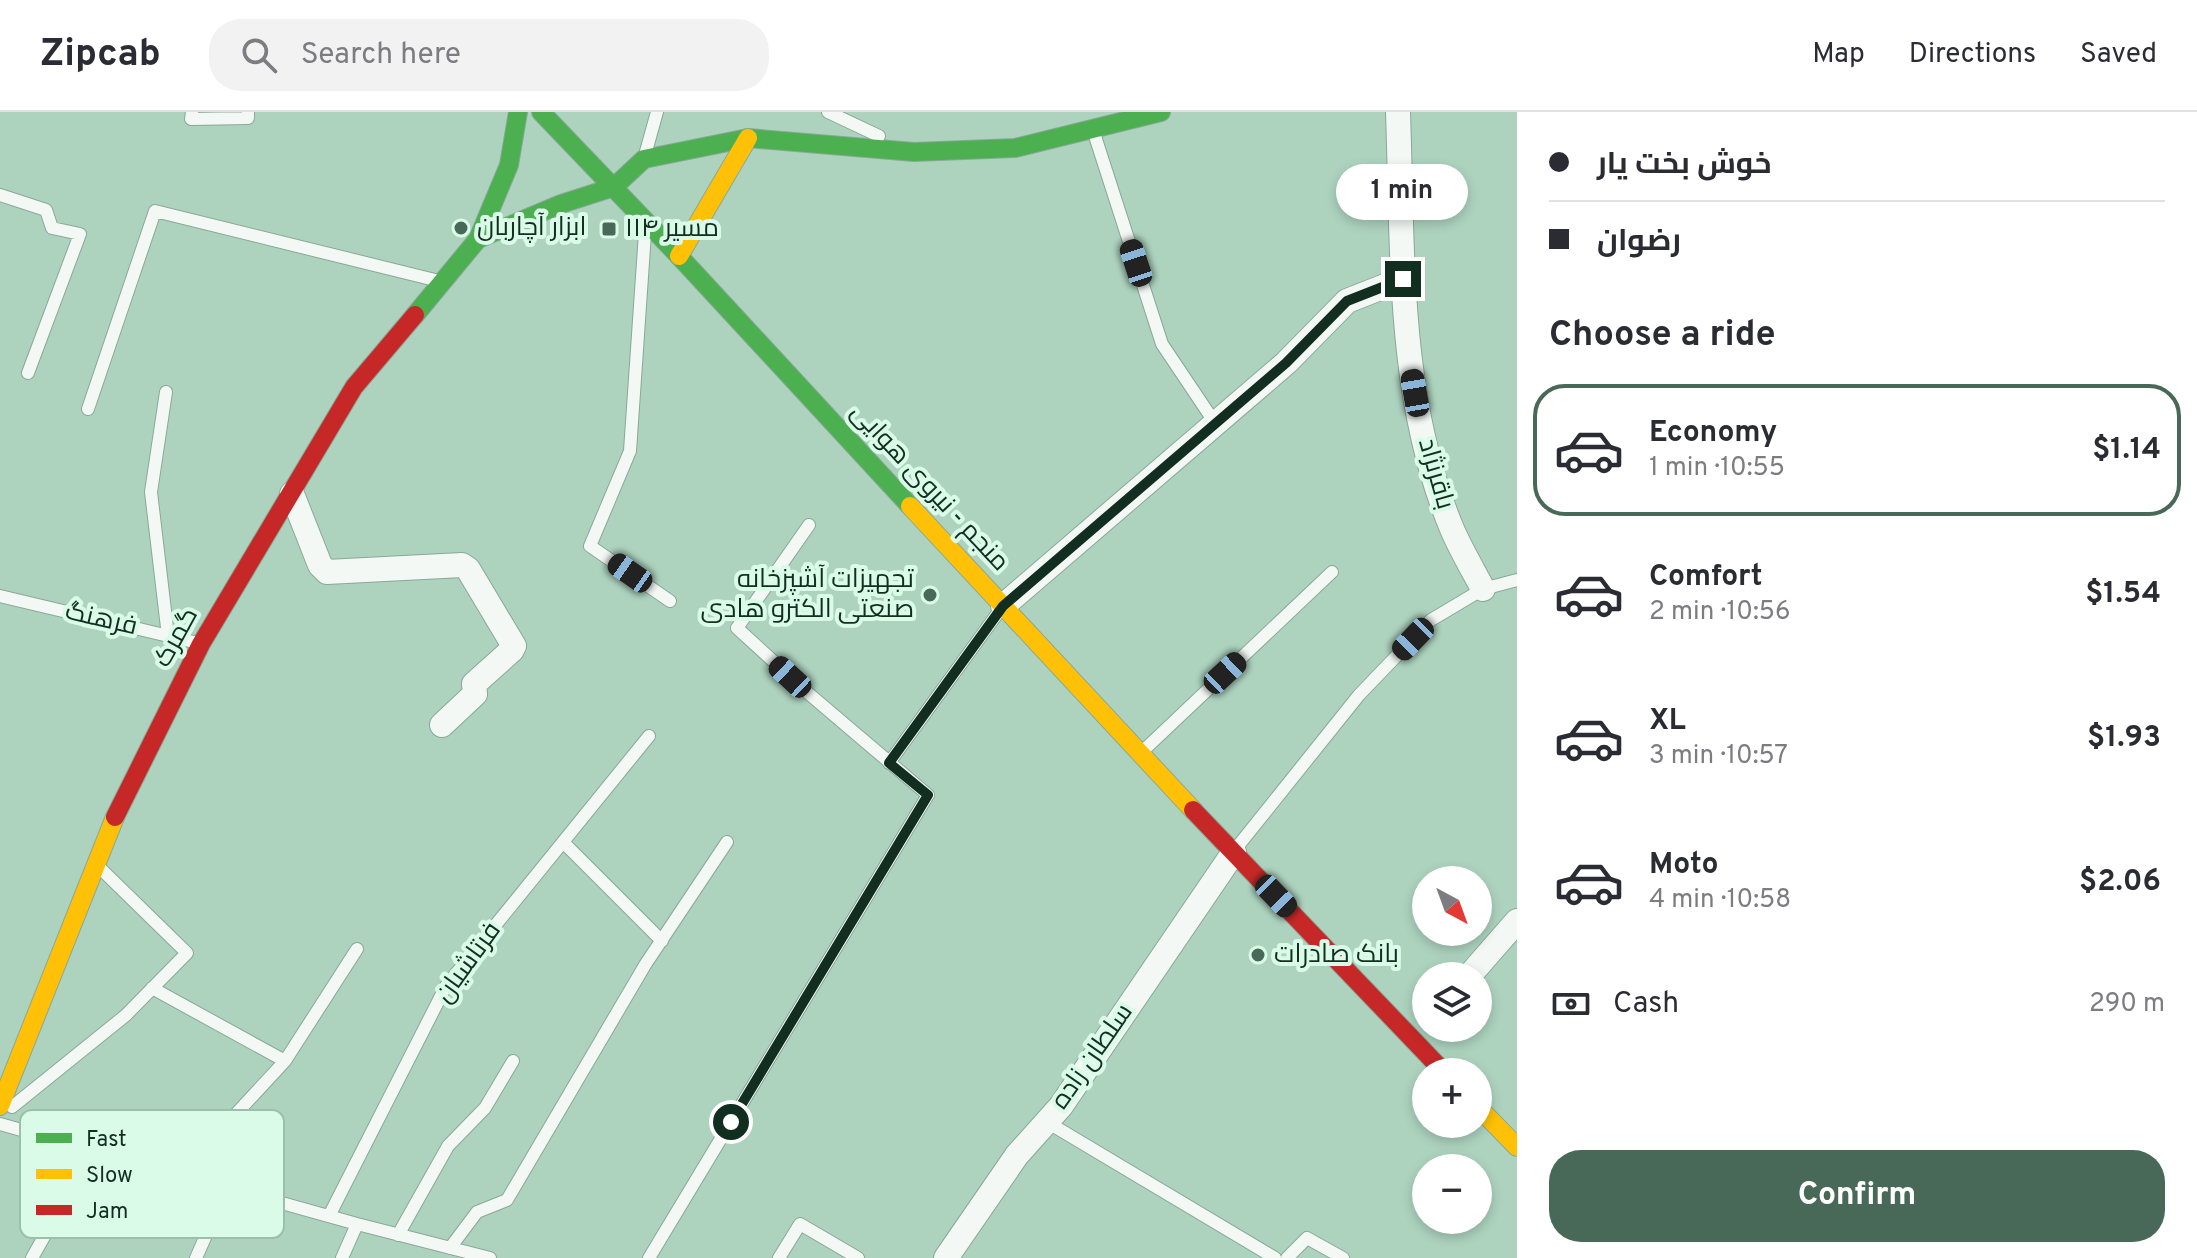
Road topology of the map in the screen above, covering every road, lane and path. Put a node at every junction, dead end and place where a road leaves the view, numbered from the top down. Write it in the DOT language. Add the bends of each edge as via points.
graph roads {
  1 [pos="192,112"];
  2 [pos="248,112"];
  3 [pos="518,112"];
  4 [pos="541,112"];
  5 [pos="657,112"];
  6 [pos="828,112"];
  7 [pos="1158,112"];
  8 [pos="1398,112"];
  9 [pos="1093,129"];
  10 [pos="748,138"];
  11 [pos="914,152"];
  12 [pos="644,159"];
  13 [pos="614,187"];
  14 [pos="0,195"];
  15 [pos="646,222"];
  16 [pos="478,239"];
  17 [pos="679,256"];
  18 [pos="1403,279"];
  19 [pos="442,282"];
  20 [pos="28,373"];
  21 [pos="166,392"];
  22 [pos="88,409"];
  23 [pos="1215,423"];
  24 [pos="292,494"];
  25 [pos="809,525"];
  26 [pos="1332,572"];
  27 [pos="1517,580"];
  28 [pos="1483,589"];
  29 [pos="0,596"];
  30 [pos="670,601"];
  31 [pos="1003,606"];
  32 [pos="168,636"];
  33 [pos="201,644"];
  34 [pos="442,725"];
  35 [pos="649,736"];
  36 [pos="1140,754"];
  37 [pos="889,763"];
  38 [pos="563,842"];
  39 [pos="727,842"];
  40 [pos="1234,852"];
  41 [pos="96,864"];
  42 [pos="1517,921"];
  43 [pos="662,941"];
  44 [pos="357,949"];
  45 [pos="1481,962"];
  46 [pos="152,988"];
  47 [pos="1427,1042"];
  48 [pos="1422,1050"];
  49 [pos="1430,1058"];
  50 [pos="285,1061"];
  51 [pos="513,1061"];
  52 [pos="0,1106"];
  53 [pos="240,1110"];
  54 [pos="0,1117"];
  55 [pos="1492,1121"];
  56 [pos="1047,1122"];
  57 [pos="0,1124"];
  58 [pos="20,1130"];
  59 [pos="1517,1147"];
  60 [pos="284,1204"];
  61 [pos="329,1216"];
  62 [pos="357,1224"];
  63 [pos="398,1235"];
  64 [pos="43,1238"];
  65 [pos="205,1238"];
  66 [pos="450,1248"];
  67 [pos="32,1258"];
  68 [pos="196,1258"];
  69 [pos="342,1258"];
  70 [pos="490,1258"];
  71 [pos="649,1258"];
  72 [pos="779,1258"];
  73 [pos="858,1258"];
  74 [pos="946,1258"];
  75 [pos="1275,1258"];
  76 [pos="1287,1258"];
  77 [pos="1343,1258"];
  1 -- 2 [label="lane" via="191,119 248,118"];
  3 -- 16 [label="street, گمرک" via="509,165"];
  4 -- 13 [label="street, منجم - نیروی هوایی"];
  5 -- 12 [label="lane"];
  6 -- 11 [label="lane"];
  7 -- 9 [label="street"];
  8 -- 18 [label="street, باقرنژاد"];
  9 -- 11 [label="street" via="1015,148"];
  9 -- 23 [label="lane" via="1162,344"];
  10 -- 11 [label="street"];
  10 -- 12 [label="street"];
  10 -- 17 [label="street"];
  12 -- 13 [label="street"];
  13 -- 15 [label="street, منجم - نیروی هوایی"];
  13 -- 16 [label="street, گمرک"];
  14 -- 20 [label="lane" via="46,210 52,228 80,234"];
  15 -- 17 [label="street, منجم - نیروی هوایی"];
  15 -- 30 [label="lane" via="630,451 590,546"];
  16 -- 19 [label="street, گمرک"];
  17 -- 31 [label="street, منجم - نیروی هوایی"];
  18 -- 23 [label="street" via="1347,301 1286,363"];
  18 -- 28 [label="street, باقرنژاد" via="1405,336 1425,449 1453,532"];
  19 -- 22 [label="lane" via="155,211"];
  19 -- 24 [label="street, گمرک" via="354,387"];
  21 -- 32 [label="lane" via="151,492"];
  23 -- 31 [label="street"];
  24 -- 33 [label="street, گمرک"];
  24 -- 34 [label="street" via="327,572 462,565 468,569 514,646"];
  25 -- 37 [label="lane" via="737,628"];
  26 -- 36 [label="lane"];
  27 -- 28 [label="lane"];
  28 -- 40 [label="lane" via="1431,620 1359,695"];
  29 -- 32 [label="lane, فرهنگ"];
  31 -- 36 [label="street, منجم - نیروی هوایی"];
  31 -- 37 [label="lane"];
  32 -- 33 [label="lane, فرهنگ"];
  33 -- 41 [label="street, گمرک"];
  35 -- 38 [label="lane, فرتاشیان"];
  36 -- 40 [label="street, منجم - نیروی هوایی"];
  37 -- 71 [label="lane" via="928,795"];
  38 -- 43 [label="lane"];
  38 -- 61 [label="lane, فرتاشیان" via="446,986"];
  39 -- 43 [label="lane"];
  40 -- 48 [label="street, منجم - نیروی هوایی"];
  40 -- 56 [label="street, سلطان زاده"];
  41 -- 46 [label="lane" via="187,953"];
  41 -- 52 [label="street, گمرک"];
  42 -- 45 [label="street"];
  43 -- 66 [label="lane" via="507,1200 477,1212"];
  44 -- 50 [label="lane"];
  46 -- 50 [label="lane"];
  46 -- 54 [label="lane"];
  47 -- 48 [label="street"];
  48 -- 49 [label="street, منجم - نیروی هوایی"];
  50 -- 53 [label="lane"];
  51 -- 63 [label="lane" via="485,1108 448,1146"];
  55 -- 59 [label="street"];
  56 -- 74 [label="street, سلطان زاده" via="1017,1155"];
  56 -- 75 [label="lane"];
  57 -- 58 [label="lane"];
  60 -- 61 [label="lane"];
  61 -- 62 [label="lane"];
  62 -- 63 [label="lane"];
  62 -- 69 [label="lane"];
  63 -- 66 [label="lane"];
  64 -- 67 [label="lane"];
  65 -- 68 [label="lane"];
  66 -- 70 [label="lane"];
  72 -- 73 [label="lane" via="800,1224"];
  76 -- 77 [label="lane" via="1307,1238"];
}
